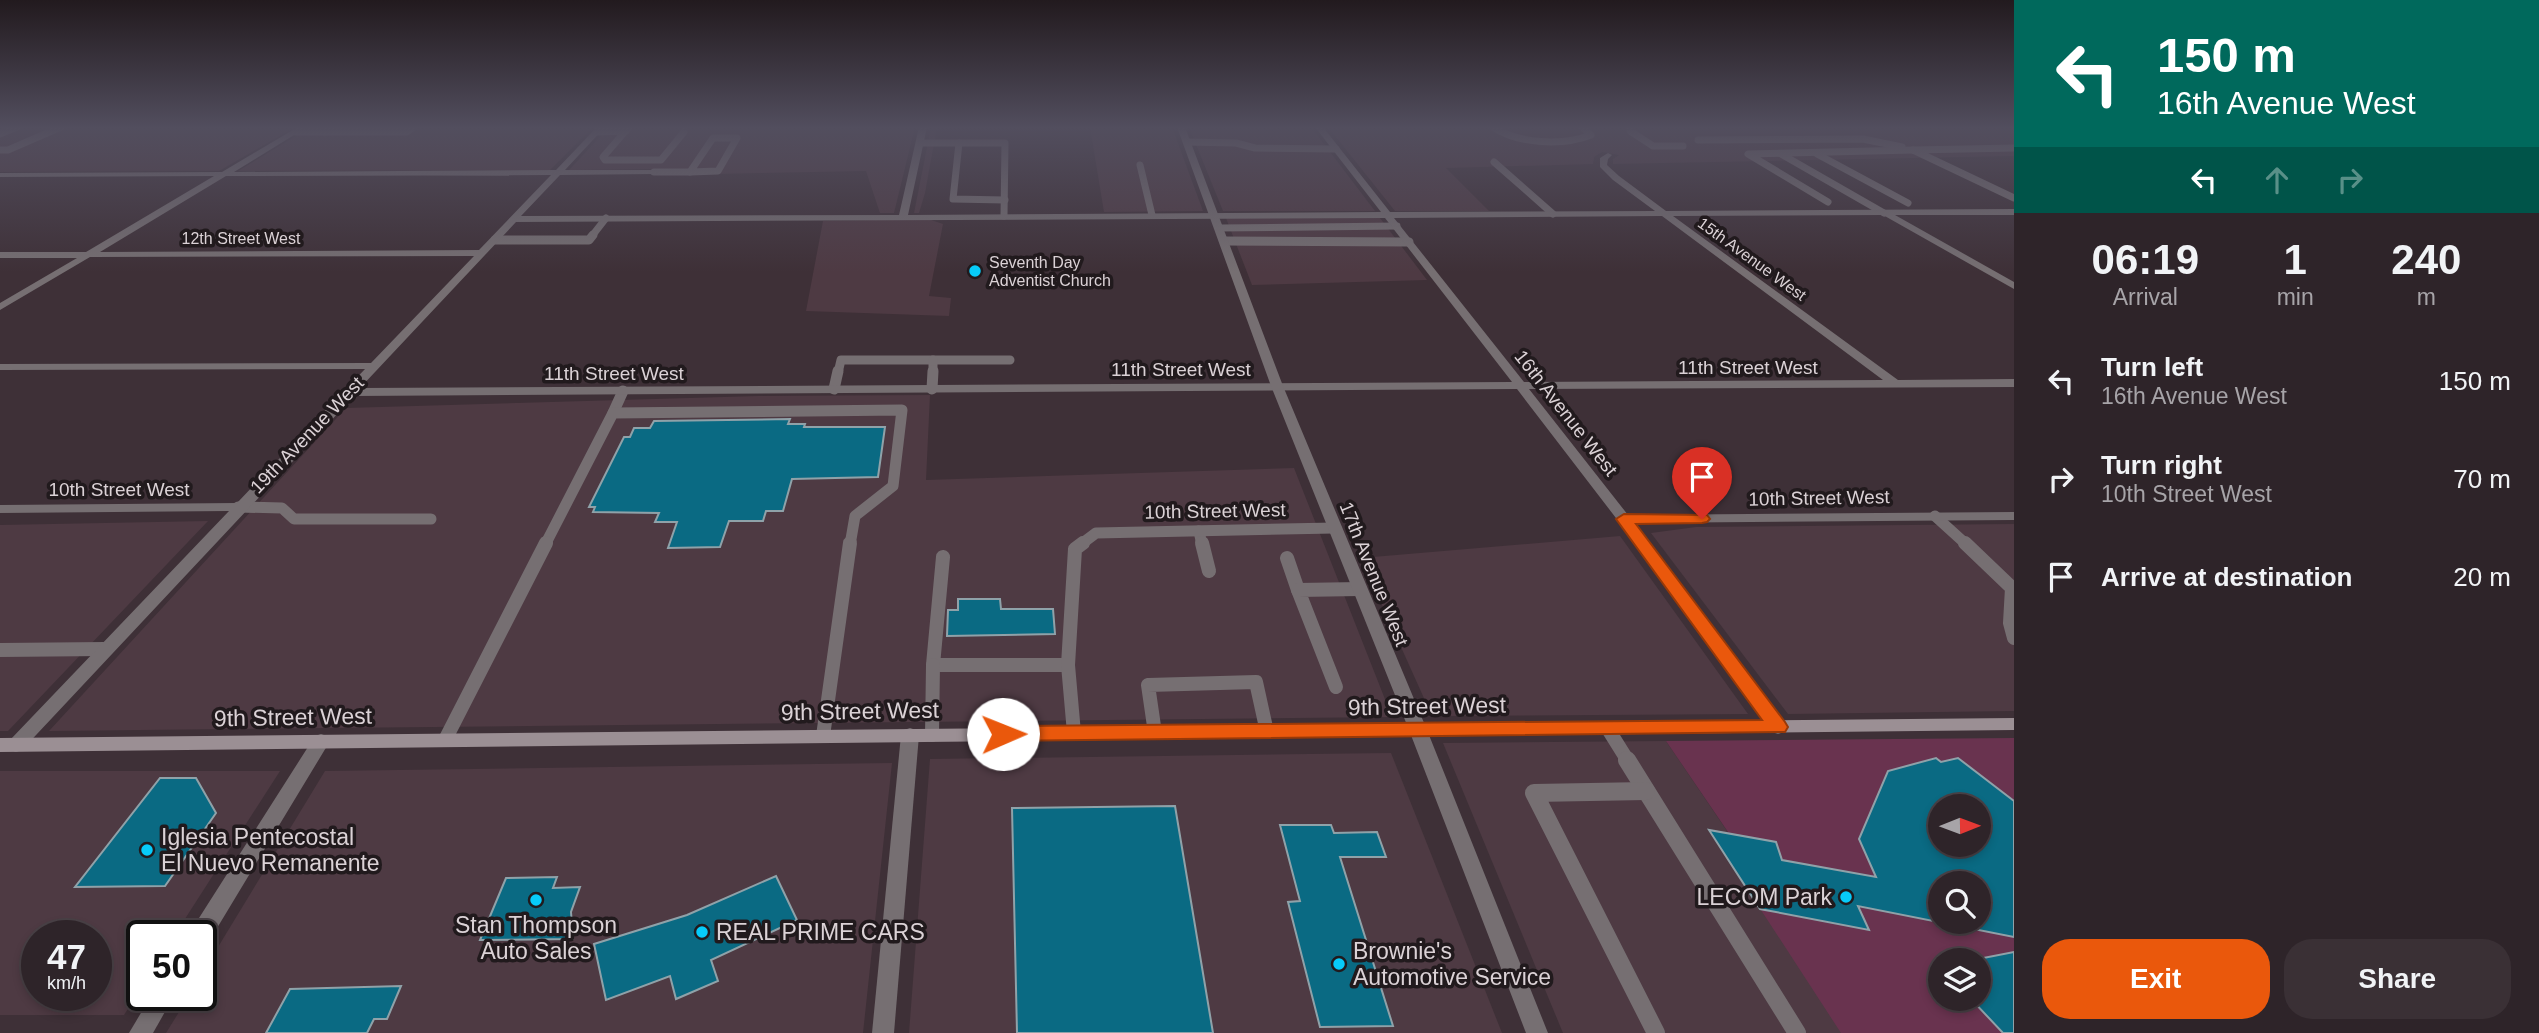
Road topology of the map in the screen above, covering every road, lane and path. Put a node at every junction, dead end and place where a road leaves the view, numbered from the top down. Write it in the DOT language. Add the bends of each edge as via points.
graph roads {
  1 [pos="221,175"];
  2 [pos="554,175"];
  3 [pos="912,175"];
  4 [pos="955,175"];
  5 [pos="1004,175"];
  6 [pos="1142,175"];
  7 [pos="1199,175"];
  8 [pos="1356,175"];
  9 [pos="1509,175"];
  10 [pos="1614,175"];
  11 [pos="1783,175"];
  12 [pos="1818,175"];
  13 [pos="1855,175"];
  14 [pos="1966,175"];
  15 [pos="2014,198"];
  16 [pos="1004,200"];
  17 [pos="1828,202"];
  18 [pos="1908,203"];
  19 [pos="2014,212"];
  20 [pos="1664,213"];
  21 [pos="1884,213"];
  22 [pos="1553,214"];
  23 [pos="1152,215"];
  24 [pos="1387,215"];
  25 [pos="903,216"];
  26 [pos="1004,216"];
  27 [pos="606,218"];
  28 [pos="515,219"];
  29 [pos="1397,226"];
  30 [pos="1219,228"];
  31 [pos="495,240"];
  32 [pos="1409,242"];
  33 [pos="482,253"];
  34 [pos="0,255"];
  35 [pos="87,255"];
  36 [pos="2014,286"];
  37 [pos="0,307"];
  38 [pos="933,360"];
  39 [pos="1010,360"];
  40 [pos="373,366"];
  41 [pos="0,367"];
  42 [pos="1894,383"];
  43 [pos="2014,383"];
  44 [pos="1277,386"];
  45 [pos="1520,386"];
  46 [pos="932,388"];
  47 [pos="834,389"];
  48 [pos="884,389"];
  49 [pos="623,391"];
  50 [pos="347,392"];
  51 [pos="881,410"];
  52 [pos="613,413"];
  53 [pos="238,507"];
  54 [pos="0,509"];
  55 [pos="1935,516"];
  56 [pos="2014,516"];
  57 [pos="431,519"];
  58 [pos="1624,519"];
  59 [pos="1334,528"];
  60 [pos="1199,531"];
  61 [pos="943,557"];
  62 [pos="1287,558"];
  63 [pos="1209,571"];
  64 [pos="1360,589"];
  65 [pos="1298,590"];
  66 [pos="2014,638"];
  67 [pos="105,649"];
  68 [pos="0,650"];
  69 [pos="933,664"];
  70 [pos="1068,665"];
  71 [pos="1336,687"];
  72 [pos="2014,724"];
  73 [pos="1778,727"];
  74 [pos="1608,729"];
  75 [pos="1418,730"];
  76 [pos="1267,732"];
  77 [pos="1074,733"];
  78 [pos="1155,733"];
  79 [pos="910,735"];
  80 [pos="932,735"];
  81 [pos="823,736"];
  82 [pos="445,740"];
  83 [pos="321,741"];
  84 [pos="8,745"];
  85 [pos="1646,791"];
  86 [pos="210,920"];
  87 [pos="153,1011"];
  88 [pos="139,1033"];
  89 [pos="883,1033"];
  90 [pos="1537,1033"];
  91 [pos="1656,1033"];
  92 [pos="1797,1033"];
  1 -- 35 [label="street"];
  2 -- 28 [label="street, 19th Avenue West"];
  3 -- 25 [label="street"];
  4 -- 16 [label="lane" via="953,199"];
  5 -- 16 [label="lane"];
  6 -- 23 [label="lane"];
  7 -- 30 [label="street, 17th Avenue West"];
  8 -- 24 [label="street, 16th Avenue West"];
  9 -- 22 [label="lane"];
  10 -- 20 [label="street, 15th Avenue West"];
  11 -- 17 [label="lane"];
  12 -- 21 [label="lane"];
  13 -- 18 [label="lane"];
  14 -- 15 [label="lane"];
  16 -- 26 [label="lane"];
  19 -- 21 [label="street"];
  20 -- 21 [label="street"];
  20 -- 22 [label="street"];
  20 -- 42 [label="street, 15th Avenue West"];
  21 -- 36 [label="street"];
  22 -- 24 [label="street"];
  23 -- 26 [label="street"];
  23 -- 30 [label="street"];
  24 -- 29 [label="street, 16th Avenue West"];
  24 -- 30 [label="street"];
  25 -- 26 [label="street"];
  25 -- 27 [label="street"];
  27 -- 28 [label="street"];
  27 -- 31 [label="lane" via="589,240"];
  28 -- 31 [label="street, 19th Avenue West"];
  29 -- 30 [label="lane"];
  29 -- 32 [label="street, 16th Avenue West"];
  30 -- 32 [label="lane"];
  30 -- 44 [label="street, 17th Avenue West"];
  31 -- 33 [label="street, 19th Avenue West"];
  32 -- 45 [label="street, 16th Avenue West"];
  33 -- 35 [label="street, 12th Street West"];
  33 -- 40 [label="street, 19th Avenue West"];
  34 -- 35 [label="street, 12th Street West"];
  35 -- 37 [label="street"];
  38 -- 39 [label="lane"];
  38 -- 46 [label="lane"];
  38 -- 47 [label="lane" via="841,360"];
  40 -- 41 [label="street"];
  40 -- 50 [label="street, 19th Avenue West"];
  42 -- 43 [label="street, 11th Street West"];
  42 -- 45 [label="street, 11th Street West"];
  44 -- 45 [label="street, 11th Street West"];
  44 -- 46 [label="street, 11th Street West"];
  44 -- 59 [label="street, 17th Avenue West"];
  45 -- 58 [label="street, 16th Avenue West"];
  46 -- 48 [label="street, 11th Street West"];
  47 -- 48 [label="street, 11th Street West"];
  47 -- 49 [label="street, 11th Street West"];
  48 -- 51 [label="lane"];
  49 -- 50 [label="street, 11th Street West"];
  49 -- 52 [label="lane"];
  50 -- 53 [label="street, 19th Avenue West"];
  51 -- 52 [label="lane"];
  51 -- 81 [label="lane" via="902,410 892,486 855,516"];
  52 -- 82 [label="lane"];
  53 -- 54 [label="street, 10th Street West"];
  53 -- 57 [label="lane" via="282,508 294,519"];
  53 -- 67 [label="street, 19th Avenue West"];
  55 -- 56 [label="street, 10th Street West"];
  55 -- 58 [label="street, 10th Street West"];
  55 -- 66 [label="lane" via="2012,588"];
  58 -- 73 [label="street, 16th Avenue West"];
  59 -- 60 [label="lane, 10th Street West"];
  59 -- 64 [label="street, 17th Avenue West"];
  60 -- 63 [label="lane"];
  60 -- 70 [label="lane, 10th Street West" via="1096,533 1075,549"];
  61 -- 69 [label="lane"];
  62 -- 65 [label="lane"];
  64 -- 65 [label="lane"];
  64 -- 75 [label="street, 17th Avenue West"];
  65 -- 71 [label="lane"];
  67 -- 68 [label="lane"];
  67 -- 84 [label="street, 19th Avenue West"];
  69 -- 70 [label="lane"];
  69 -- 80 [label="lane"];
  70 -- 77 [label="lane"];
  72 -- 73 [label="main road, 9th Street West"];
  73 -- 74 [label="main road, 9th Street West"];
  74 -- 75 [label="main road, 9th Street West"];
  74 -- 85 [label="lane"];
  75 -- 76 [label="main road, 9th Street West"];
  75 -- 90 [label="street, 17th Avenue West"];
  76 -- 78 [label="main road, 9th Street West"];
  76 -- 78 [label="lane" via="1256,682 1148,685"];
  77 -- 78 [label="main road, 9th Street West"];
  77 -- 80 [label="main road, 9th Street West"];
  79 -- 80 [label="main road, 9th Street West"];
  79 -- 81 [label="main road, 9th Street West"];
  79 -- 89 [label="street"];
  81 -- 82 [label="main road, 9th Street West"];
  82 -- 83 [label="main road, 9th Street West"];
  83 -- 84 [label="main road, 9th Street West"];
  83 -- 86 [label="street"];
  85 -- 91 [label="lane" via="1534,793"];
  85 -- 92 [label="lane"];
  87 -- 88 [label="street"];
}
